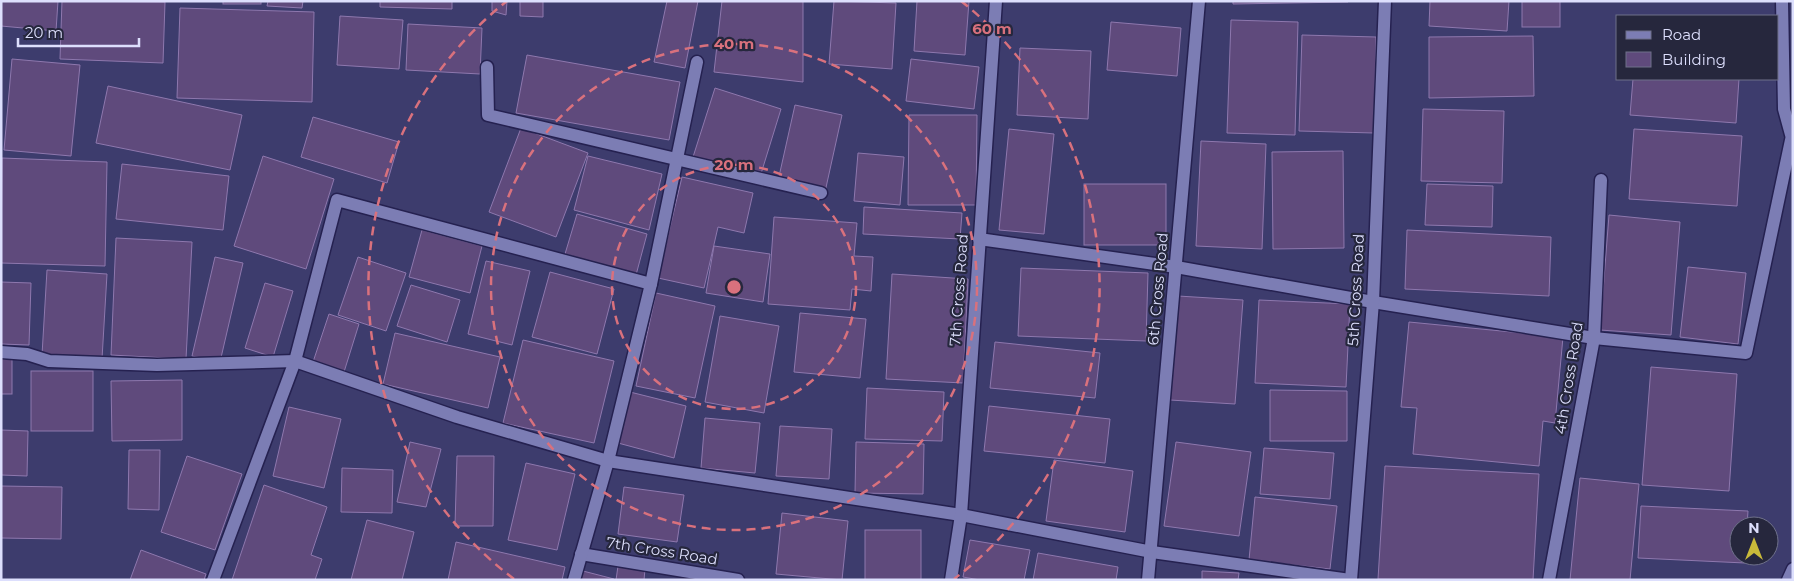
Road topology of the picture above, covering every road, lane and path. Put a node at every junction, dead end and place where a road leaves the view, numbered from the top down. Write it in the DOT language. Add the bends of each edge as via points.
graph roads {
  1 [pos="996,1"];
  2 [pos="1199,1"];
  3 [pos="1385,1"];
  4 [pos="1782,1"];
  5 [pos="697,62"];
  6 [pos="487,67"];
  7 [pos="1792,141"];
  8 [pos="677,160"];
  9 [pos="1601,180"];
  10 [pos="821,193"];
  11 [pos="979,239"];
  12 [pos="1176,267"];
  13 [pos="650,284"];
  14 [pos="1372,302"];
  15 [pos="1594,338"];
  16 [pos="1,352"];
  17 [pos="295,361"];
  18 [pos="608,461"];
  19 [pos="961,515"];
  20 [pos="1152,552"];
  21 [pos="581,554"];
  22 [pos="1793,569"];
  23 [pos="213,580"];
  24 [pos="574,580"];
  25 [pos="738,580"];
  26 [pos="951,580"];
  27 [pos="1148,580"];
  28 [pos="1351,580"];
  29 [pos="1549,580"];
  30 [pos="1788,580"];
  1 -- 11 [label="street, 7th Cross Road"];
  2 -- 12 [label="street, 6th Cross Road"];
  3 -- 14 [label="street, 5th Cross Road"];
  4 -- 7 [label="street" via="1784,109"];
  5 -- 8 [label="street"];
  6 -- 8 [label="street" via="488,115"];
  7 -- 15 [label="street" via="1746,353"];
  8 -- 10 [label="street"];
  8 -- 13 [label="street"];
  9 -- 15 [label="street, 4th Cross Road"];
  11 -- 12 [label="street"];
  11 -- 19 [label="street, 7th Cross Road"];
  12 -- 14 [label="street"];
  12 -- 20 [label="street, 6th Cross Road"];
  13 -- 17 [label="street" via="337,200"];
  13 -- 18 [label="street"];
  14 -- 15 [label="street"];
  14 -- 28 [label="street, 5th Cross Road"];
  15 -- 29 [label="street, 4th Cross Road"];
  16 -- 17 [label="street" via="27,354 49,361 157,366"];
  17 -- 18 [label="street" via="457,417"];
  17 -- 23 [label="street"];
  18 -- 19 [label="street"];
  18 -- 21 [label="street"];
  19 -- 20 [label="street"];
  19 -- 26 [label="street, 7th Cross Road"];
  20 -- 27 [label="street, 6th Cross Road"];
  20 -- 28 [label="street"];
  21 -- 24 [label="street"];
  21 -- 25 [label="street, 7th Cross Road"];
  22 -- 30 [label="street"];
}
